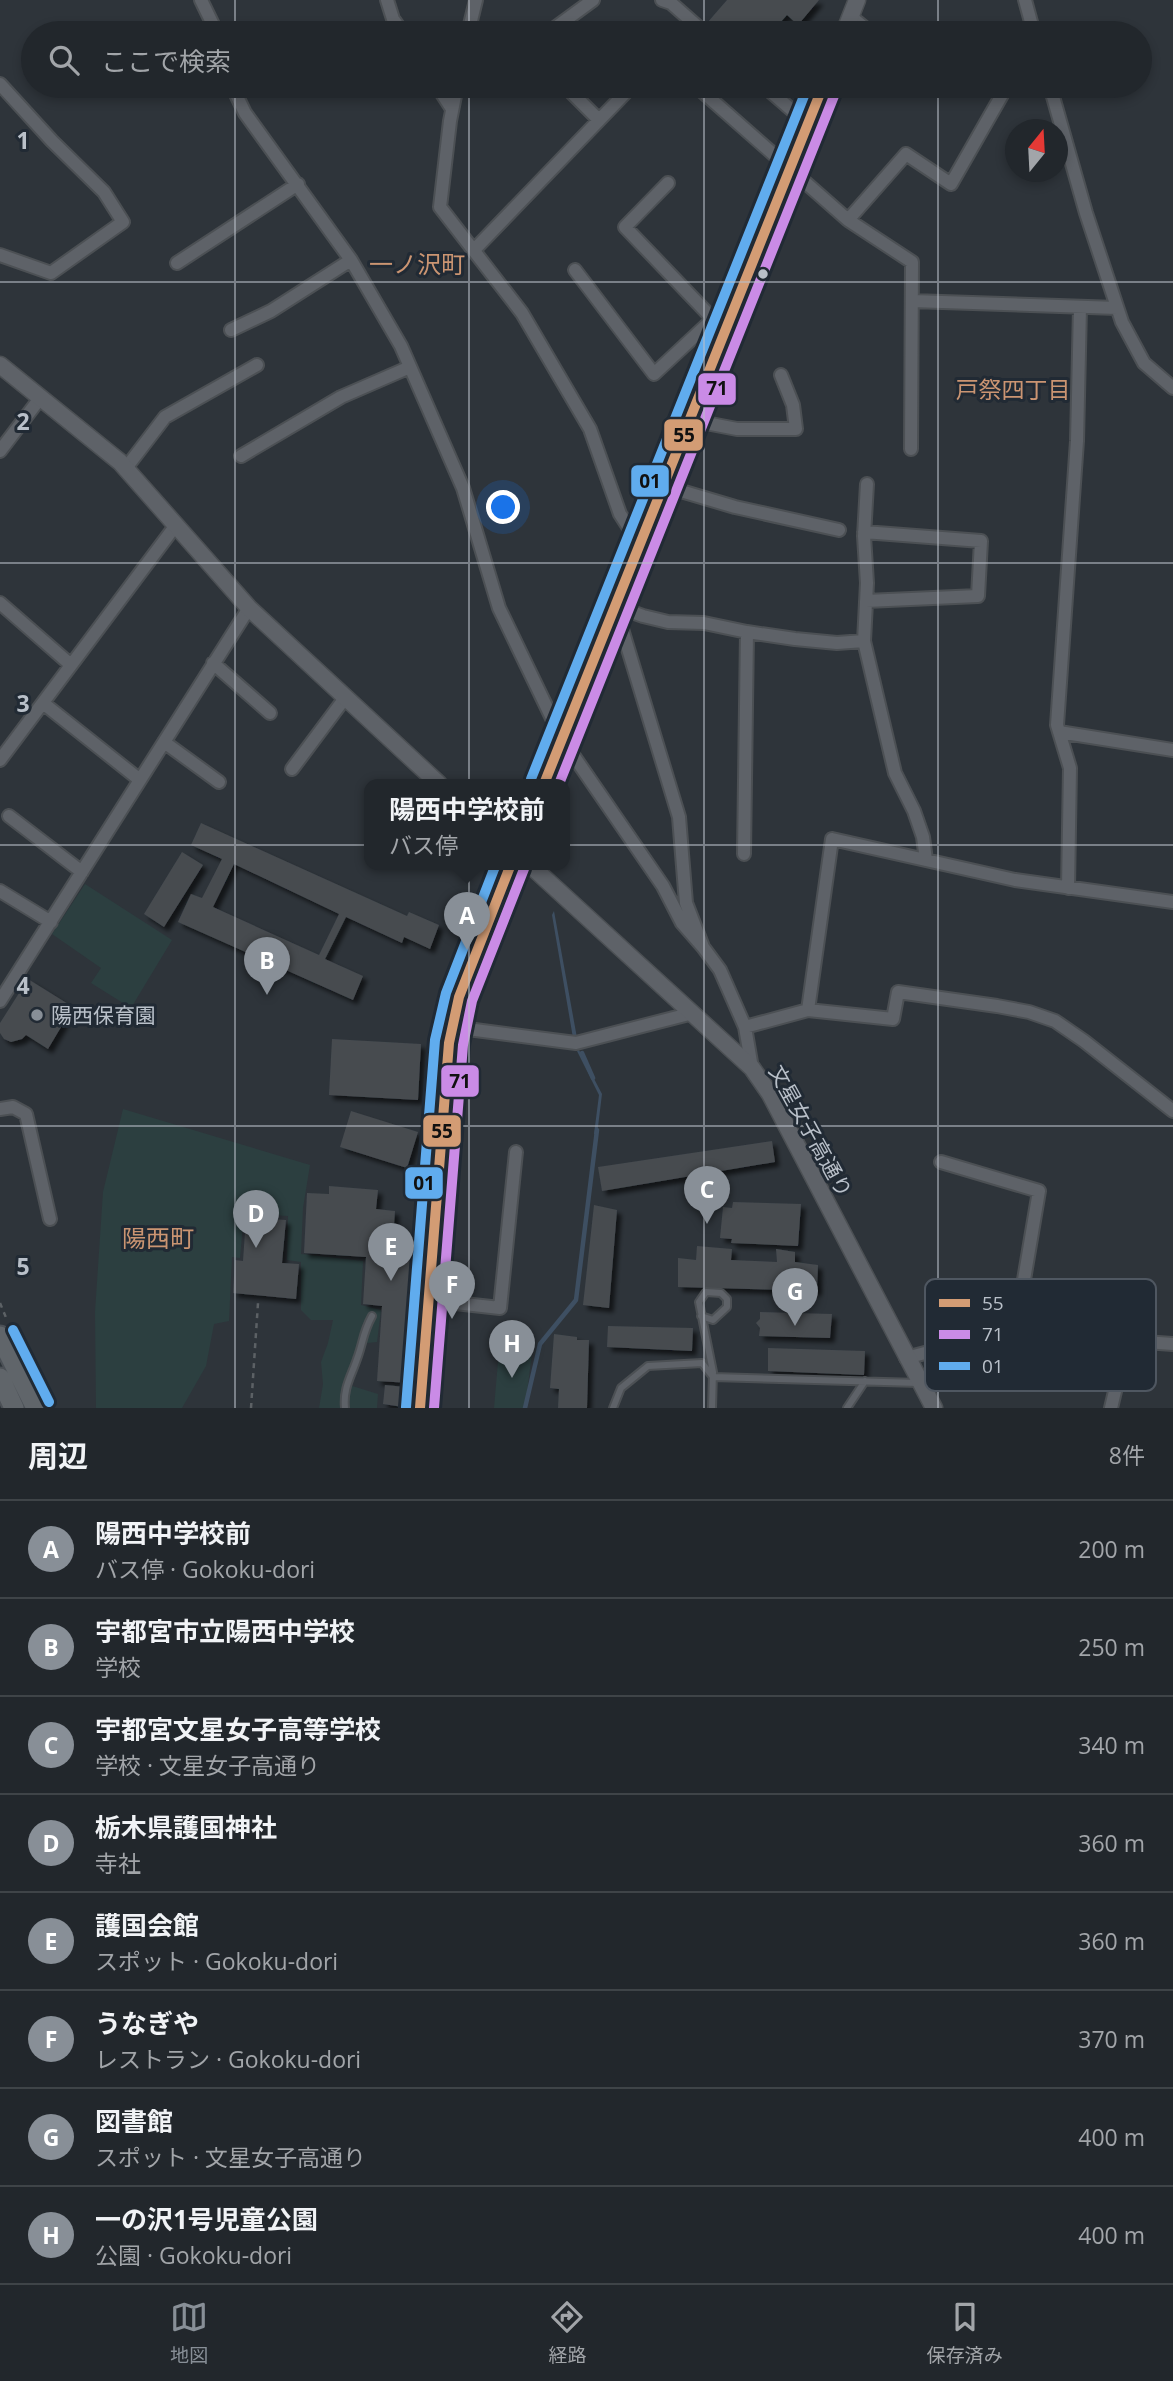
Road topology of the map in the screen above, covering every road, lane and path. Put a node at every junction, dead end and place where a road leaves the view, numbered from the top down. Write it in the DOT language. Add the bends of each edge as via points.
graph roads {
  1 [pos="201,0"];
  2 [pos="387,0"];
  3 [pos="476,0"];
  4 [pos="593,0"];
  5 [pos="662,0"];
  6 [pos="857,0"];
  7 [pos="1026,0"];
  8 [pos="850,16"];
  9 [pos="212,21"];
  10 [pos="394,21"];
  11 [pos="471,21"];
  12 [pos="564,21"];
  13 [pos="691,21"];
  14 [pos="848,21"];
  15 [pos="856,21"];
  16 [pos="1031,21"];
  17 [pos="0,84"];
  18 [pos="238,98"];
  19 [pos="445,98"];
  20 [pos="455,98"];
  21 [pos="577,98"];
  22 [pos="620,98"];
  23 [pos="709,98"];
  24 [pos="778,98"];
  25 [pos="818,98"];
  26 [pos="1000,98"];
  27 [pos="1052,98"];
  28 [pos="453,109"];
  29 [pos="599,120"];
  30 [pos="808,124"];
  31 [pos="790,170"];
  32 [pos="668,183"];
  33 [pos="298,184"];
  34 [pos="848,220"];
  35 [pos="474,250"];
  36 [pos="0,255"];
  37 [pos="351,260"];
  38 [pos="177,263"];
  39 [pos="575,270"];
  40 [pos="912,301"];
  41 [pos="1080,307"];
  42 [pos="1117,308"];
  43 [pos="721,321"];
  44 [pos="232,330"];
  45 [pos="0,365"];
  46 [pos="257,365"];
  47 [pos="410,368"];
  48 [pos="781,375"];
  49 [pos="1173,388"];
  50 [pos="41,397"];
  51 [pos="690,420"];
  52 [pos="911,449"];
  53 [pos="0,451"];
  54 [pos="242,456"];
  55 [pos="126,468"];
  56 [pos="867,484"];
  57 [pos="664,486"];
  58 [pos="176,524"];
  59 [pos="839,530"];
  60 [pos="864,532"];
  61 [pos="640,544"];
  62 [pos="866,601"];
  63 [pos="0,603"];
  64 [pos="615,606"];
  65 [pos="249,608"];
  66 [pos="747,632"];
  67 [pos="864,641"];
  68 [pos="213,663"];
  69 [pos="71,665"];
  70 [pos="345,698"];
  71 [pos="43,703"];
  72 [pos="270,713"];
  73 [pos="1059,732"];
  74 [pos="562,739"];
  75 [pos="164,742"];
  76 [pos="1173,750"];
  77 [pos="0,760"];
  78 [pos="292,769"];
  79 [pos="434,779"];
  80 [pos="546,779"];
  81 [pos="140,780"];
  82 [pos="219,782"];
  83 [pos="9,816"];
  84 [pos="744,853"];
  85 [pos="926,860"];
  86 [pos="509,870"];
  87 [pos="536,870"];
  88 [pos="82,872"];
  89 [pos="1068,888"];
  90 [pos="0,891"];
  91 [pos="1173,902"];
  92 [pos="51,922"];
  93 [pos="703,947"];
  94 [pos="0,1001"];
  95 [pos="807,1010"];
  96 [pos="693,1013"];
  97 [pos="452,1027"];
  98 [pos="745,1027"];
  99 [pos="752,1068"];
  100 [pos="0,1109"];
  101 [pos="1173,1111"];
  102 [pos="516,1152"];
  103 [pos="941,1163"];
  104 [pos="50,1219"];
  105 [pos="1024,1279"];
  106 [pos="428,1300"];
  107 [pos="258,1303"];
  108 [pos="372,1316"];
  109 [pos="701,1316"];
  110 [pos="0,1336"];
  111 [pos="925,1353"];
  112 [pos="906,1358"];
  113 [pos="713,1377"];
  114 [pos="0,1378"];
  115 [pos="865,1381"];
  116 [pos="921,1383"];
  117 [pos="925,1391"];
  118 [pos="925,1391"];
  119 [pos="14,1408"];
  120 [pos="36,1408"];
  121 [pos="251,1408"];
  122 [pos="345,1408"];
  123 [pos="420,1408"];
  124 [pos="613,1408"];
  125 [pos="712,1408"];
  126 [pos="847,1408"];
  127 [pos="934,1408"];
  1 -- 9 [label="street"];
  2 -- 10 [label="street"];
  3 -- 11 [label="street"];
  4 -- 12 [label="street"];
  5 -- 13 [label="street"];
  6 -- 8 [label="street"];
  7 -- 16 [label="street"];
  8 -- 14 [label="street"];
  8 -- 15 [label="street"];
  17 -- 36 [label="street" via="104,192 123,222 51,273"];
  18 -- 33 [label="street"];
  19 -- 28 [label="street"];
  20 -- 28 [label="street"];
  21 -- 29 [label="street"];
  22 -- 29 [label="street"];
  23 -- 31 [label="street"];
  24 -- 30 [label="street"];
  25 -- 30 [label="street"];
  26 -- 34 [label="street" via="951,184 906,154"];
  27 -- 42 [label="street"];
  28 -- 35 [label="street" via="440,207"];
  29 -- 35 [label="street"];
  30 -- 31 [label="street"];
  31 -- 34 [label="street"];
  31 -- 43 [label="street"];
  32 -- 43 [label="street" via="625,227"];
  33 -- 37 [label="street"];
  33 -- 38 [label="street"];
  34 -- 40 [label="street" via="912,262"];
  35 -- 61 [label="street" via="522,313 590,429 620,514"];
  37 -- 44 [label="street"];
  37 -- 47 [label="street"];
  39 -- 43 [label="street" via="654,374"];
  40 -- 41 [label="street"];
  40 -- 52 [label="street"];
  41 -- 42 [label="street"];
  41 -- 73 [label="street" via="1077,441"];
  42 -- 49 [label="street" via="1144,363"];
  43 -- 51 [label="street"];
  45 -- 50 [label="street"];
  46 -- 55 [label="street" via="165,417"];
  47 -- 54 [label="street" via="341,397"];
  47 -- 74 [label="street" via="463,488 499,608"];
  48 -- 51 [label="street" via="793,405 796,429 737,429"];
  50 -- 53 [label="street"];
  50 -- 55 [label="street"];
  51 -- 57 [label="street"];
  55 -- 58 [label="street"];
  56 -- 60 [label="street"];
  57 -- 59 [label="street"];
  57 -- 61 [label="street"];
  58 -- 65 [label="street"];
  58 -- 69 [label="street"];
  60 -- 62 [label="street"];
  60 -- 62 [label="street" via="981,541 978,596"];
  61 -- 64 [label="street"];
  62 -- 67 [label="street"];
  63 -- 69 [label="street"];
  64 -- 66 [label="street" via="668,622 704,623"];
  64 -- 74 [label="street"];
  64 -- 93 [label="street" via="679,817 686,903"];
  65 -- 68 [label="street"];
  65 -- 70 [label="street"];
  66 -- 67 [label="street" via="837,643"];
  66 -- 84 [label="street"];
  67 -- 85 [label="street" via="895,773 914,811"];
  68 -- 72 [label="street"];
  68 -- 75 [label="street"];
  69 -- 71 [label="street"];
  70 -- 78 [label="street"];
  70 -- 79 [label="street"];
  71 -- 77 [label="street"];
  71 -- 81 [label="street"];
  73 -- 76 [label="street"];
  73 -- 89 [label="street" via="1070,768"];
  74 -- 80 [label="street"];
  74 -- 93 [label="street" via="663,886 682,923"];
  75 -- 81 [label="street"];
  75 -- 82 [label="street"];
  81 -- 88 [label="street"];
  83 -- 88 [label="street"];
  85 -- 89 [label="street"];
  85 -- 95 [label="street" via="832,839"];
  86 -- 97 [label="street" via="459,997"];
  87 -- 96 [label="street, 文星女子高通り"];
  88 -- 92 [label="street"];
  89 -- 91 [label="street"];
  90 -- 92 [label="street"];
  92 -- 94 [label="street"];
  93 -- 98 [label="street" via="720,970"];
  95 -- 98 [label="street"];
  95 -- 101 [label="street" via="893,1019 898,992 1029,1012 1075,1034"];
  96 -- 97 [label="street" via="576,1043"];
  96 -- 99 [label="street, 文星女子高通り"];
  97 -- 106 [label="street"];
  98 -- 99 [label="street"];
  99 -- 112 [label="street, 文星女子高通り" via="770,1094"];
  100 -- 104 [label="street" via="13,1107 26,1114"];
  102 -- 106 [label="street" via="500,1308"];
  103 -- 105 [label="street" via="1039,1191"];
  106 -- 123 [label="street"];
  107 -- 121 [label="path"];
  108 -- 122 [label="lane" via="346,1384"];
  109 -- 109 [label="lane" via="699,1302 706,1292 721,1293 727,1299 727,1307 713,1320"];
  109 -- 113 [label="lane"];
  110 -- 120 [label="main road"];
  111 -- 112 [label="street"];
  112 -- 116 [label="street, 文星女子高通り"];
  113 -- 115 [label="lane"];
  113 -- 124 [label="lane" via="702,1363 648,1366 621,1388"];
  113 -- 125 [label="lane"];
  114 -- 119 [label="main road"];
  115 -- 116 [label="lane"];
  115 -- 126 [label="lane"];
  116 -- 117 [label="street, 文星女子高通り"];
  118 -- 127 [label="street, 文星女子高通り"];
}
